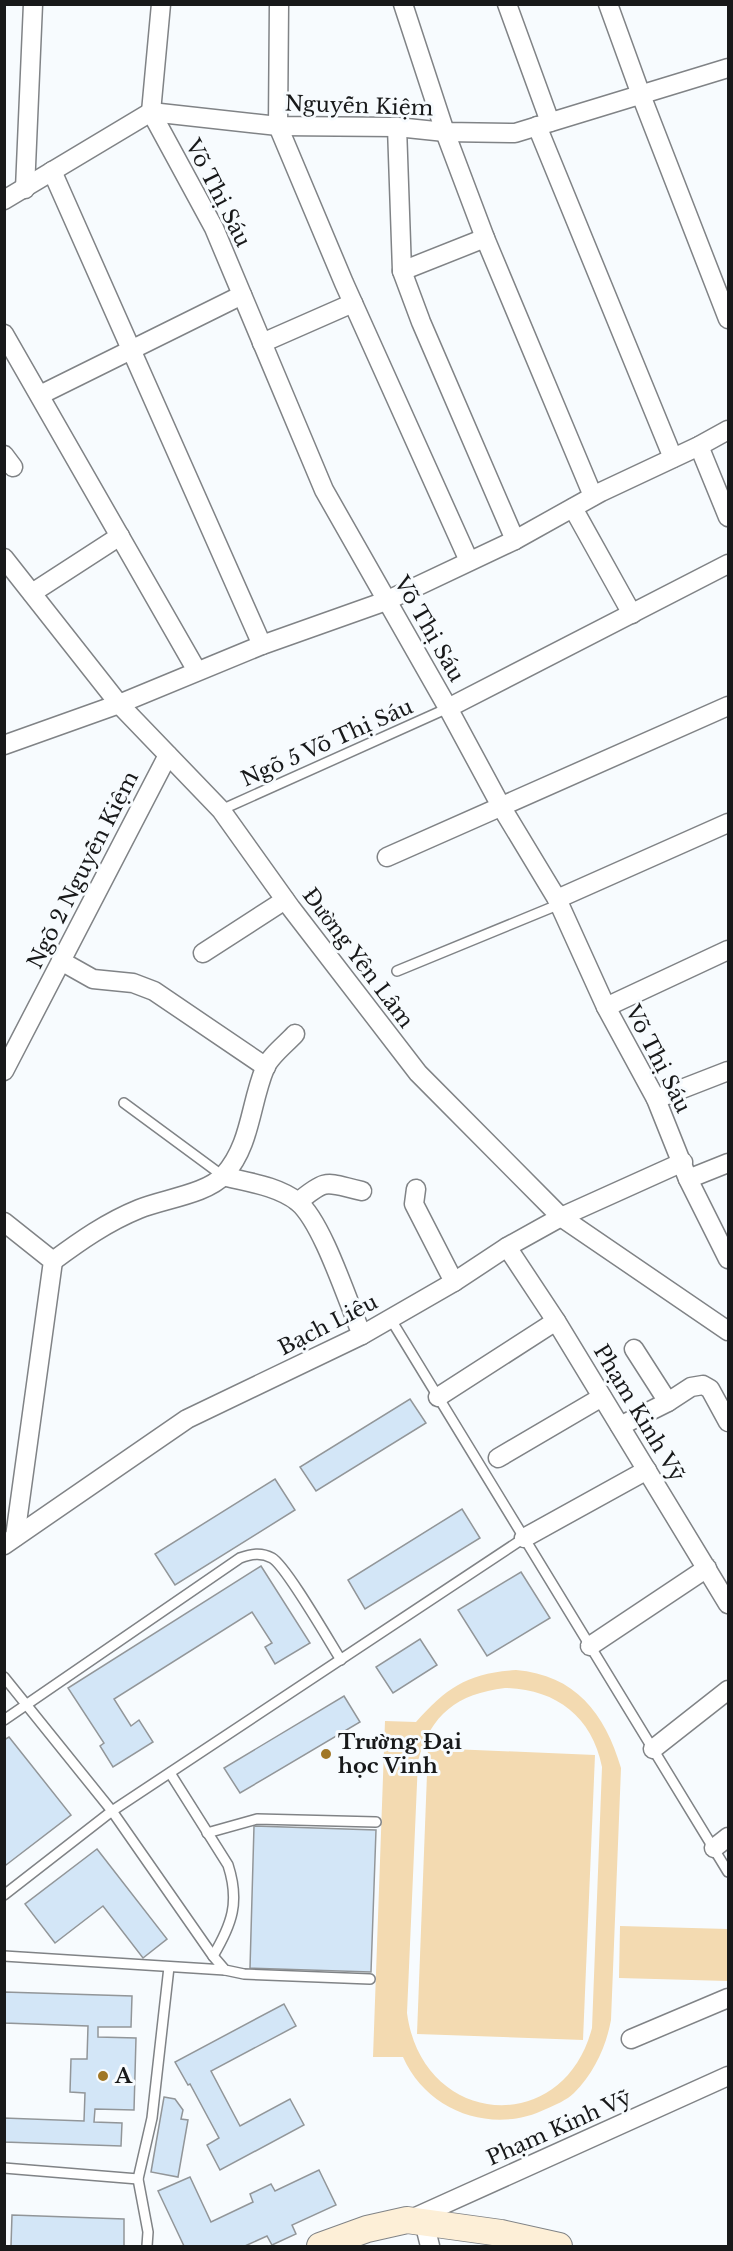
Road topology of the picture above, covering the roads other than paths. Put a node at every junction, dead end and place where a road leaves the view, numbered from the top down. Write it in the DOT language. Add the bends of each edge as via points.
graph roads {
  1 [pos="33,4"];
  2 [pos="160,4"];
  3 [pos="279,4"];
  4 [pos="403,4"];
  5 [pos="507,4"];
  6 [pos="608,4"];
  7 [pos="729,68"];
  8 [pos="641,95"];
  9 [pos="151,112"];
  10 [pos="543,124"];
  11 [pos="278,126"];
  12 [pos="397,127"];
  13 [pos="445,132"];
  14 [pos="52,171"];
  15 [pos="25,189"];
  16 [pos="4,200"];
  17 [pos="485,238"];
  18 [pos="402,271"];
  19 [pos="242,295"];
  20 [pos="353,303"];
  21 [pos="729,319"];
  22 [pos="4,333"];
  23 [pos="262,343"];
  24 [pos="131,350"];
  25 [pos="40,395"];
  26 [pos="729,430"];
  27 [pos="699,446"];
  28 [pos="673,458"];
  29 [pos="593,496"];
  30 [pos="573,508"];
  31 [pos="729,518"];
  32 [pos="120,536"];
  33 [pos="515,540"];
  34 [pos="4,558"];
  35 [pos="469,561"];
  36 [pos="729,564"];
  37 [pos="32,593"];
  38 [pos="386,601"];
  39 [pos="632,614"];
  40 [pos="262,645"];
  41 [pos="197,671"];
  42 [pos="119,704"];
  43 [pos="729,706"];
  44 [pos="448,708"];
  45 [pos="4,745"];
  46 [pos="168,754"];
  47 [pos="502,808"];
  48 [pos="221,810"];
  49 [pos="729,823"];
  50 [pos="387,857"];
  51 [pos="285,900"];
  52 [pos="558,901"];
  53 [pos="729,950"];
  54 [pos="203,952"];
  55 [pos="61,961"];
  56 [pos="397,971"];
  57 [pos="606,1007"];
  58 [pos="295,1034"];
  59 [pos="266,1067"];
  60 [pos="4,1071"];
  61 [pos="729,1071"];
  62 [pos="656,1099"];
  63 [pos="124,1103"];
  64 [pos="729,1163"];
  65 [pos="685,1171"];
  66 [pos="223,1176"];
  67 [pos="416,1189"];
  68 [pos="362,1191"];
  69 [pos="298,1202"];
  70 [pos="561,1218"];
  71 [pos="6,1224"];
  72 [pos="507,1248"];
  73 [pos="729,1259"];
  74 [pos="53,1261"];
  75 [pos="454,1282"];
  76 [pos="390,1318"];
  77 [pos="556,1321"];
  78 [pos="729,1331"];
  79 [pos="362,1335"];
  80 [pos="634,1349"];
  81 [pos="438,1397"];
  82 [pos="602,1397"];
  83 [pos="668,1402"];
  84 [pos="729,1422"];
  85 [pos="620,1426"];
  86 [pos="498,1458"];
  87 [pos="647,1470"];
  88 [pos="525,1538"];
  89 [pos="10,1541"];
  90 [pos="706,1568"];
  91 [pos="729,1604"];
  92 [pos="590,1646"];
  93 [pos="341,1660"];
  94 [pos="4,1677"];
  95 [pos="729,1690"];
  96 [pos="28,1705"];
  97 [pos="4,1720"];
  98 [pos="653,1749"];
  99 [pos="170,1773"];
  100 [pos="112,1811"];
  101 [pos="376,1822"];
  102 [pos="207,1833"];
  103 [pos="721,1842"];
  104 [pos="729,1872"];
  105 [pos="4,1895"];
  106 [pos="4,1956"];
  107 [pos="213,1956"];
  108 [pos="169,1966"];
  109 [pos="225,1970"];
  110 [pos="370,1979"];
  111 [pos="729,1998"];
  112 [pos="631,2038"];
  113 [pos="729,2076"];
  114 [pos="4,2168"];
  115 [pos="138,2179"];
  116 [pos="415,2221"];
  117 [pos="147,2247"];
  118 [pos="320,2247"];
  119 [pos="430,2247"];
  120 [pos="559,2247"];
  1 -- 15 [label="street"];
  2 -- 9 [label="street"];
  3 -- 11 [label="street"];
  4 -- 13 [label="street"];
  5 -- 10 [label="street"];
  6 -- 8 [label="street"];
  7 -- 8 [label="street, Nguyễn Kiệm"];
  8 -- 10 [label="street, Nguyễn Kiệm"];
  8 -- 21 [label="street"];
  9 -- 11 [label="street, Nguyễn Kiệm"];
  9 -- 14 [label="street"];
  9 -- 19 [label="street, Võ Thị Sáu" via="214,228"];
  10 -- 13 [label="street, Nguyễn Kiệm" via="515,133"];
  10 -- 28 [label="street"];
  11 -- 12 [label="street, Nguyễn Kiệm"];
  11 -- 20 [label="street"];
  12 -- 13 [label="street, Nguyễn Kiệm"];
  12 -- 18 [label="street"];
  13 -- 17 [label="street"];
  14 -- 15 [label="street"];
  14 -- 24 [label="street"];
  15 -- 16 [label="street"];
  17 -- 18 [label="street"];
  17 -- 29 [label="street"];
  18 -- 33 [label="street"];
  19 -- 23 [label="street, Võ Thị Sáu"];
  19 -- 24 [label="street"];
  20 -- 23 [label="street"];
  20 -- 35 [label="street"];
  22 -- 25 [label="street"];
  23 -- 38 [label="street, Võ Thị Sáu" via="324,490"];
  24 -- 25 [label="street"];
  24 -- 40 [label="street"];
  25 -- 32 [label="street"];
  26 -- 27 [label="street"];
  27 -- 28 [label="street"];
  27 -- 31 [label="street"];
  28 -- 29 [label="street"];
  29 -- 30 [label="street"];
  30 -- 33 [label="street"];
  30 -- 39 [label="street"];
  32 -- 37 [label="street"];
  32 -- 41 [label="street"];
  33 -- 35 [label="street"];
  34 -- 37 [label="street, Đường Yên Lâm"];
  35 -- 38 [label="street"];
  36 -- 39 [label="street"];
  37 -- 42 [label="street, Đường Yên Lâm"];
  38 -- 40 [label="street"];
  38 -- 44 [label="street, Võ Thị Sáu"];
  39 -- 44 [label="street"];
  40 -- 41 [label="street"];
  41 -- 42 [label="street"];
  42 -- 45 [label="street"];
  42 -- 46 [label="street, Đường Yên Lâm"];
  43 -- 47 [label="street"];
  44 -- 47 [label="street, Võ Thị Sáu"];
  44 -- 48 [label="lane, Ngõ 5 Võ Thị Sáu"];
  46 -- 48 [label="street, Đường Yên Lâm"];
  46 -- 55 [label="street, Ngõ 2 Nguyễn Kiệm"];
  47 -- 50 [label="street"];
  47 -- 52 [label="street, Võ Thị Sáu"];
  48 -- 51 [label="street, Đường Yên Lâm"];
  49 -- 52 [label="street"];
  51 -- 54 [label="street"];
  51 -- 70 [label="street, Đường Yên Lâm" via="418,1073"];
  52 -- 56 [label="lane"];
  52 -- 57 [label="street, Võ Thị Sáu"];
  53 -- 57 [label="street"];
  55 -- 59 [label="street" via="93,979 133,983 154,991"];
  55 -- 60 [label="street, Ngõ 2 Nguyễn Kiệm"];
  57 -- 62 [label="street, Võ Thị Sáu"];
  58 -- 59 [label="street"];
  59 -- 66 [label="street" via="245,1140"];
  61 -- 62 [label="street"];
  62 -- 65 [label="street, Võ Thị Sáu"];
  63 -- 66 [label="lane"];
  64 -- 65 [label="street, Bạch Liêu"];
  65 -- 70 [label="street, Bạch Liêu"];
  65 -- 73 [label="street, Võ Thị Sáu"];
  66 -- 69 [label="street" via="279,1191"];
  66 -- 74 [label="street" via="199,1190 112,1221"];
  67 -- 75 [label="street" via="414,1204"];
  68 -- 69 [label="street" via="326,1183"];
  69 -- 79 [label="street" via="315,1222"];
  70 -- 72 [label="street, Bạch Liêu"];
  70 -- 78 [label="street, Đường Yên Lâm"];
  71 -- 74 [label="street"];
  72 -- 75 [label="street, Bạch Liêu"];
  72 -- 77 [label="street, Phạm Kinh Vỹ"];
  74 -- 89 [label="street"];
  75 -- 76 [label="street, Bạch Liêu"];
  76 -- 79 [label="street, Bạch Liêu"];
  76 -- 81 [label="lane"];
  77 -- 81 [label="street"];
  77 -- 82 [label="street, Phạm Kinh Vỹ"];
  79 -- 89 [label="street, Bạch Liêu" via="187,1419"];
  80 -- 83 [label="street"];
  81 -- 88 [label="lane"];
  82 -- 85 [label="street, Phạm Kinh Vỹ"];
  82 -- 86 [label="street"];
  83 -- 84 [label="street" via="691,1387 702,1385 710,1389"];
  83 -- 85 [label="street"];
  85 -- 87 [label="street, Phạm Kinh Vỹ"];
  87 -- 88 [label="street"];
  87 -- 90 [label="street, Phạm Kinh Vỹ"];
  88 -- 92 [label="lane"];
  88 -- 93 [label="lane"];
  90 -- 91 [label="street, Phạm Kinh Vỹ"];
  90 -- 92 [label="street"];
  92 -- 98 [label="lane"];
  93 -- 96 [label="lane" via="278,1563 261,1554 249,1554"];
  93 -- 99 [label="lane"];
  94 -- 96 [label="lane"];
  95 -- 98 [label="street"];
  96 -- 97 [label="lane"];
  96 -- 100 [label="lane"];
  98 -- 103 [label="lane"];
  99 -- 100 [label="lane"];
  99 -- 102 [label="lane"];
  100 -- 105 [label="lane"];
  100 -- 107 [label="lane"];
  101 -- 102 [label="lane" via="257,1819"];
  102 -- 107 [label="lane" via="228,1864 234,1895 228,1931"];
  103 -- 104 [label="lane"];
  106 -- 108 [label="lane"];
  107 -- 109 [label="lane"];
  108 -- 109 [label="lane"];
  108 -- 115 [label="lane" via="152,2118"];
  109 -- 110 [label="lane"];
  111 -- 112 [label="street"];
  113 -- 116 [label="street, Phạm Kinh Vỹ"];
  114 -- 115 [label="lane"];
  115 -- 117 [label="lane"];
  116 -- 118 [label="street" via="367,2229"];
  116 -- 119 [label="street"];
  116 -- 120 [label="street" via="501,2233"];
}
